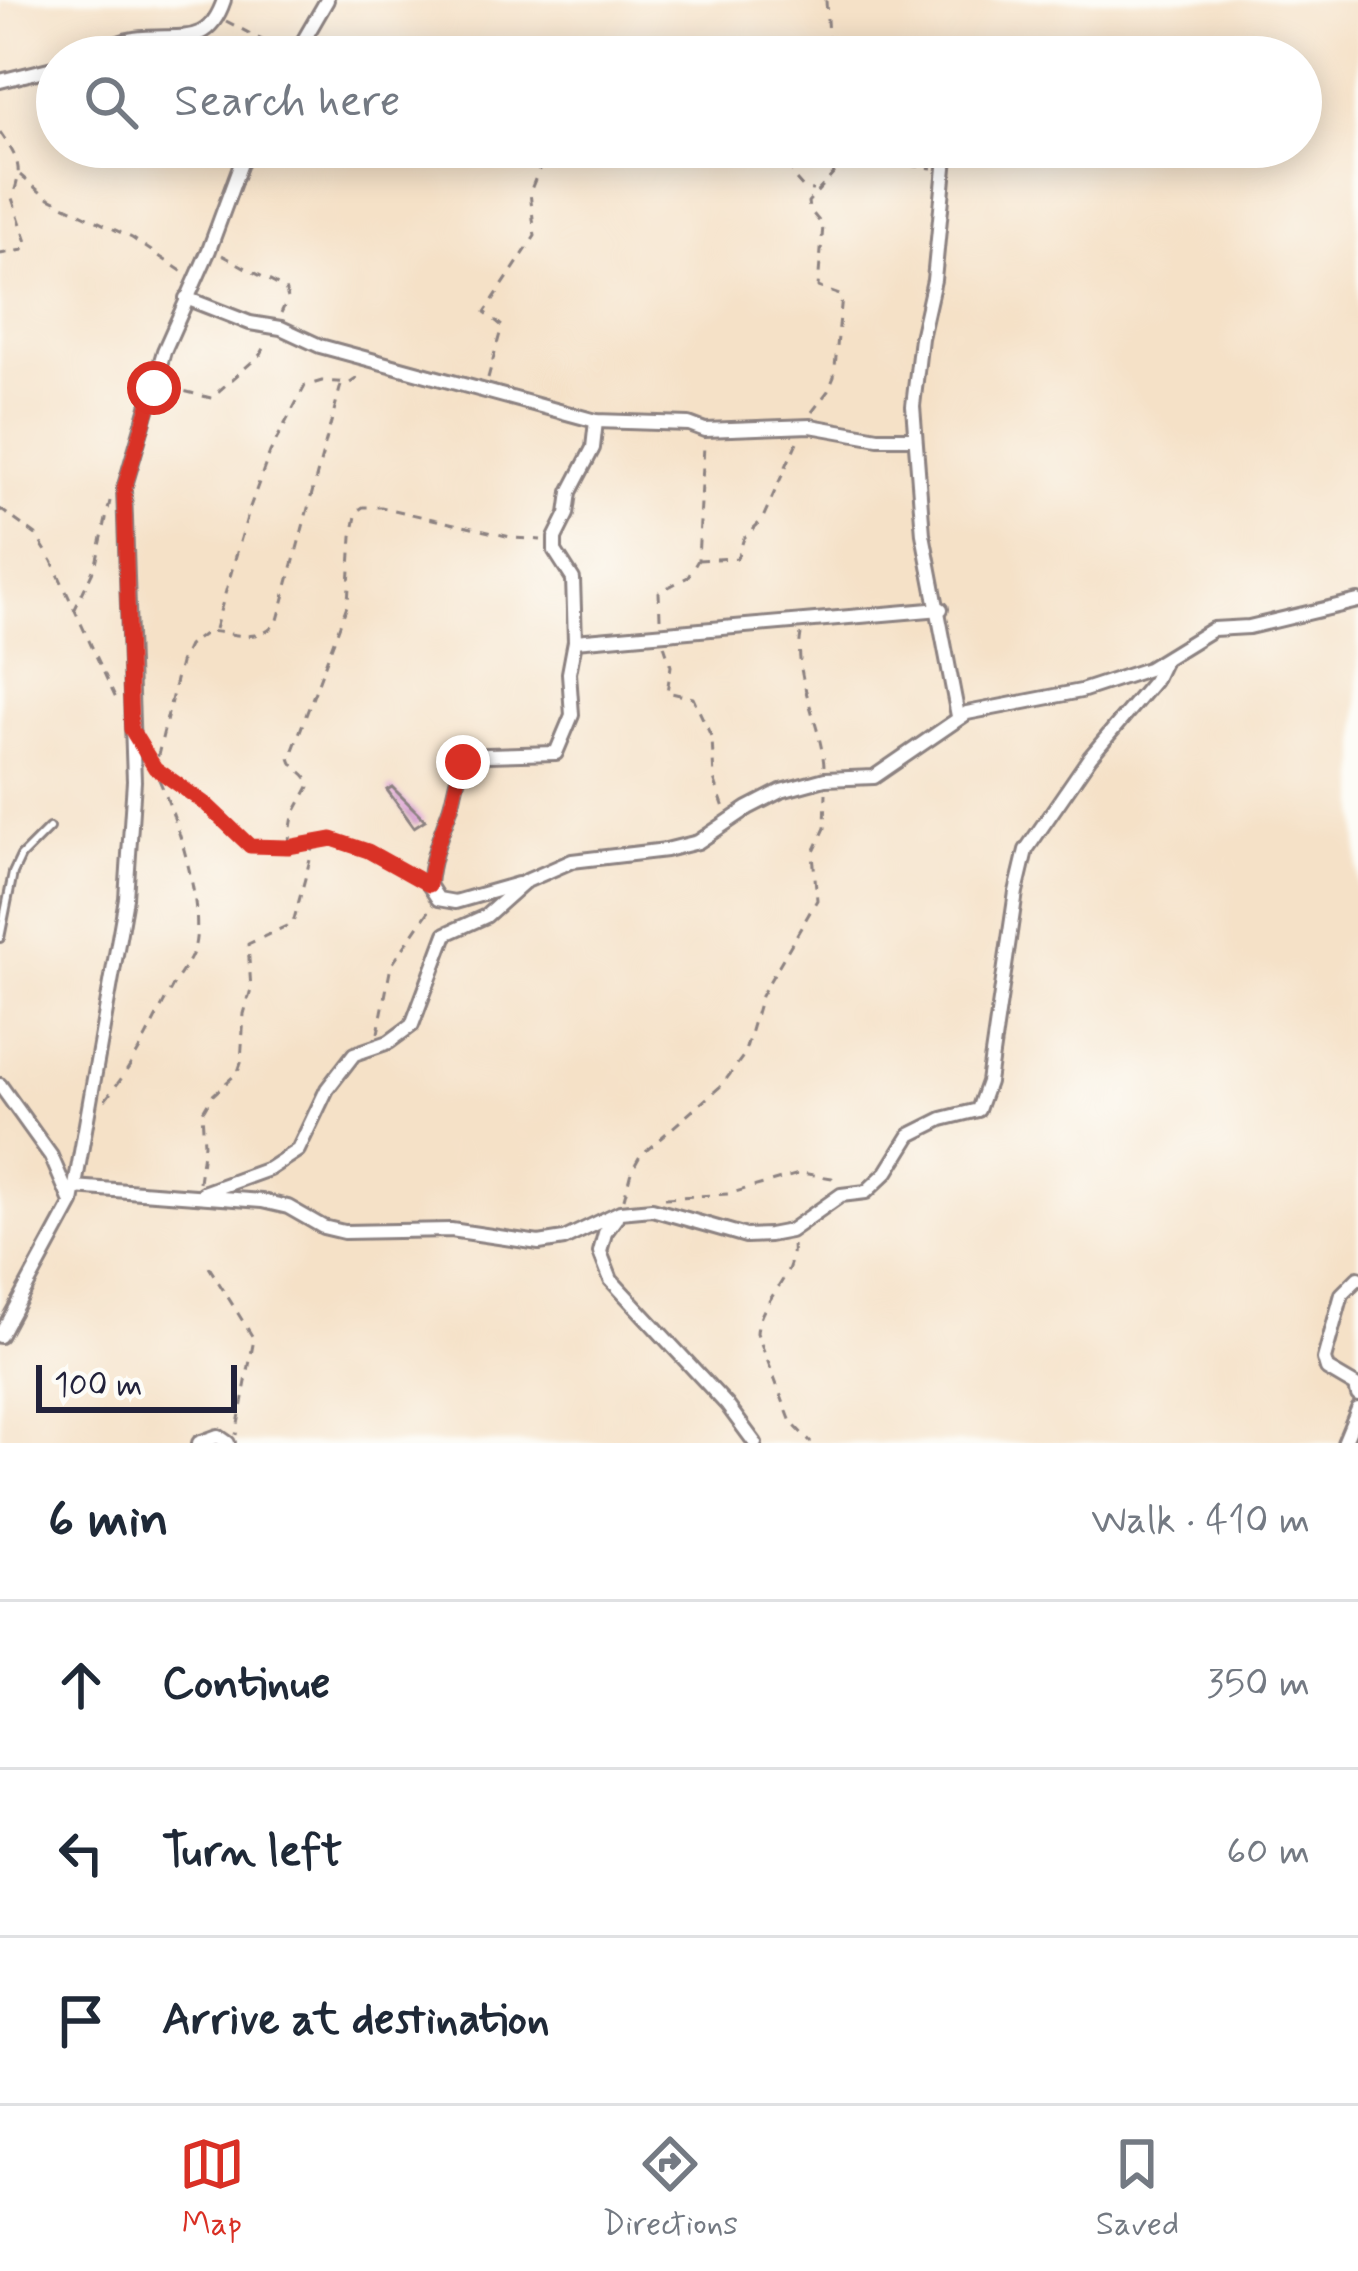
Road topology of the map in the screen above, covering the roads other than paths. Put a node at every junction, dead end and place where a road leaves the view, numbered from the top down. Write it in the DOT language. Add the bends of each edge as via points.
graph roads {
  1 [pos="224,0"];
  2 [pos="327,0"];
  3 [pos="178,36"];
  4 [pos="306,36"];
  5 [pos="36,73"];
  6 [pos="0,82"];
  7 [pos="238,168"];
  8 [pos="944,168"];
  9 [pos="186,298"];
  10 [pos="596,421"];
  11 [pos="914,438"];
  12 [pos="1358,601"];
  13 [pos="940,609"];
  14 [pos="575,641"];
  15 [pos="1163,660"];
  16 [pos="958,716"];
  17 [pos="49,828"];
  18 [pos="524,882"];
  19 [pos="0,938"];
  20 [pos="0,1085"];
  21 [pos="74,1186"];
  22 [pos="196,1195"];
  23 [pos="72,1204"];
  24 [pos="620,1212"];
  25 [pos="1358,1278"];
  26 [pos="0,1336"];
  27 [pos="1358,1395"];
  28 [pos="1358,1409"];
  29 [pos="200,1443"];
  30 [pos="231,1443"];
  31 [pos="755,1443"];
  32 [pos="1345,1443"];
  1 -- 3 [label="street" via="214,25"];
  2 -- 4 [label="street"];
  5 -- 6 [label="street"];
  7 -- 9 [label="street"];
  8 -- 11 [label="street"];
  9 -- 10 [label="street" via="320,346"];
  9 -- 21 [label="street" via="124,489 132,851"];
  10 -- 11 [label="street" via="705,430 802,426"];
  10 -- 14 [label="street" via="555,538 573,579"];
  11 -- 13 [label="street"];
  12 -- 15 [label="street" via="1214,629"];
  13 -- 14 [label="street"];
  13 -- 16 [label="street"];
  14 -- 18 [label="street" via="572,715 556,753 463,762 429,885 438,899 455,902"];
  15 -- 16 [label="street" via="1081,691"];
  15 -- 24 [label="street" via="1026,850 979,1110 910,1136 866,1192 842,1195 790,1231 746,1236 652,1209"];
  16 -- 18 [label="street" via="874,777 782,791 698,842 593,856"];
  17 -- 19 [label="lane" via="13,873"];
  18 -- 22 [label="street" via="486,916 446,934 412,1024 354,1054 291,1156"];
  20 -- 23 [label="street" via="50,1156"];
  21 -- 22 [label="street"];
  21 -- 23 [label="street"];
  22 -- 24 [label="street" via="275,1203 333,1231 451,1229 521,1243 564,1239"];
  23 -- 26 [label="street"];
  24 -- 31 [label="street" via="600,1252 611,1280"];
  25 -- 27 [label="street" via="1342,1294 1324,1359"];
  28 -- 32 [label="street"];
  29 -- 30 [label="street" via="218,1436"];
}
